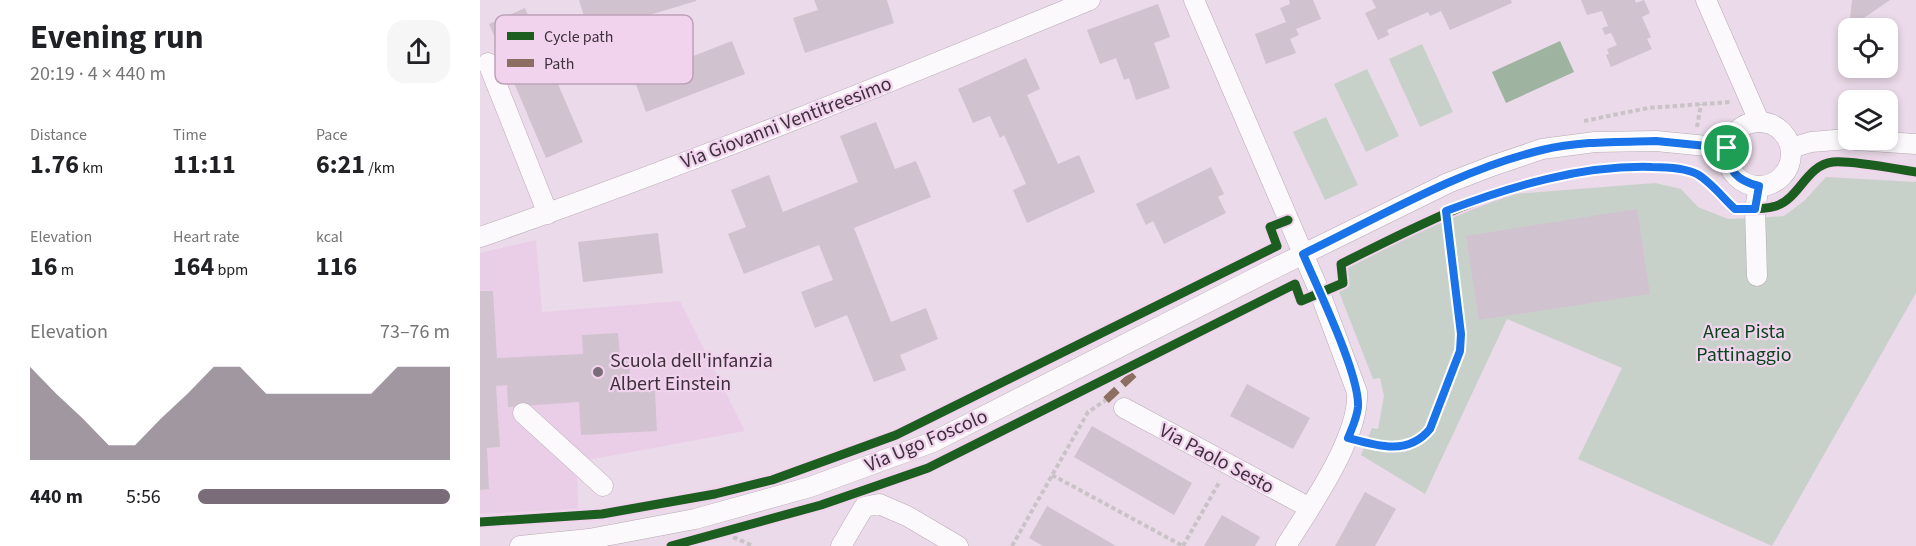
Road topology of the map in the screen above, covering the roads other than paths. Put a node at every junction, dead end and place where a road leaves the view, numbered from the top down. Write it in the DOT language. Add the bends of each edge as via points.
graph roads {
  1 [pos="1090,0"];
  2 [pos="1194,0"];
  3 [pos="1706,0"];
  4 [pos="488,63"];
  5 [pos="495,81"];
  6 [pos="496,84"];
  7 [pos="1759,121"];
  8 [pos="1838,140"];
  9 [pos="1898,143"];
  10 [pos="1916,144"];
  11 [pos="1727,148"];
  12 [pos="1791,148"];
  13 [pos="1759,186"];
  14 [pos="548,214"];
  15 [pos="480,237"];
  16 [pos="1303,254"];
  17 [pos="1757,276"];
  18 [pos="1124,408"];
  19 [pos="523,413"];
  20 [pos="603,486"];
  21 [pos="1310,508"];
  22 [pos="520,546"];
  23 [pos="841,546"];
  24 [pos="958,546"];
  25 [pos="1286,546"];
  1 -- 14 [label="street, Via Giovanni Ventitreesimo"];
  2 -- 16 [label="street"];
  3 -- 7 [label="street"];
  4 -- 5 [label="street"];
  6 -- 14 [label="street"];
  7 -- 11 [label="street" via="1744,125 1733,134"];
  7 -- 12 [label="street" via="1774,125 1785,134"];
  8 -- 12 [label="street"];
  9 -- 10 [label="street"];
  11 -- 13 [label="street" via="1727,160 1734,174 1745,183"];
  11 -- 16 [label="street" via="1656,141 1594,142 1542,149 1448,183"];
  12 -- 13 [label="street" via="1788,168 1776,181"];
  13 -- 17 [label="street" via="1755,209"];
  14 -- 15 [label="street, Via Giovanni Ventitreesimo"];
  16 -- 21 [label="street" via="1348,364 1358,408 1348,438"];
  16 -- 22 [label="street, Via Ugo Foscolo" via="921,446 810,487 695,519 589,539"];
  18 -- 21 [label="street, Via Paolo Sesto"];
  19 -- 20 [label="street"];
  21 -- 25 [label="street"];
  23 -- 24 [label="street" via="864,507 879,504"];
}
